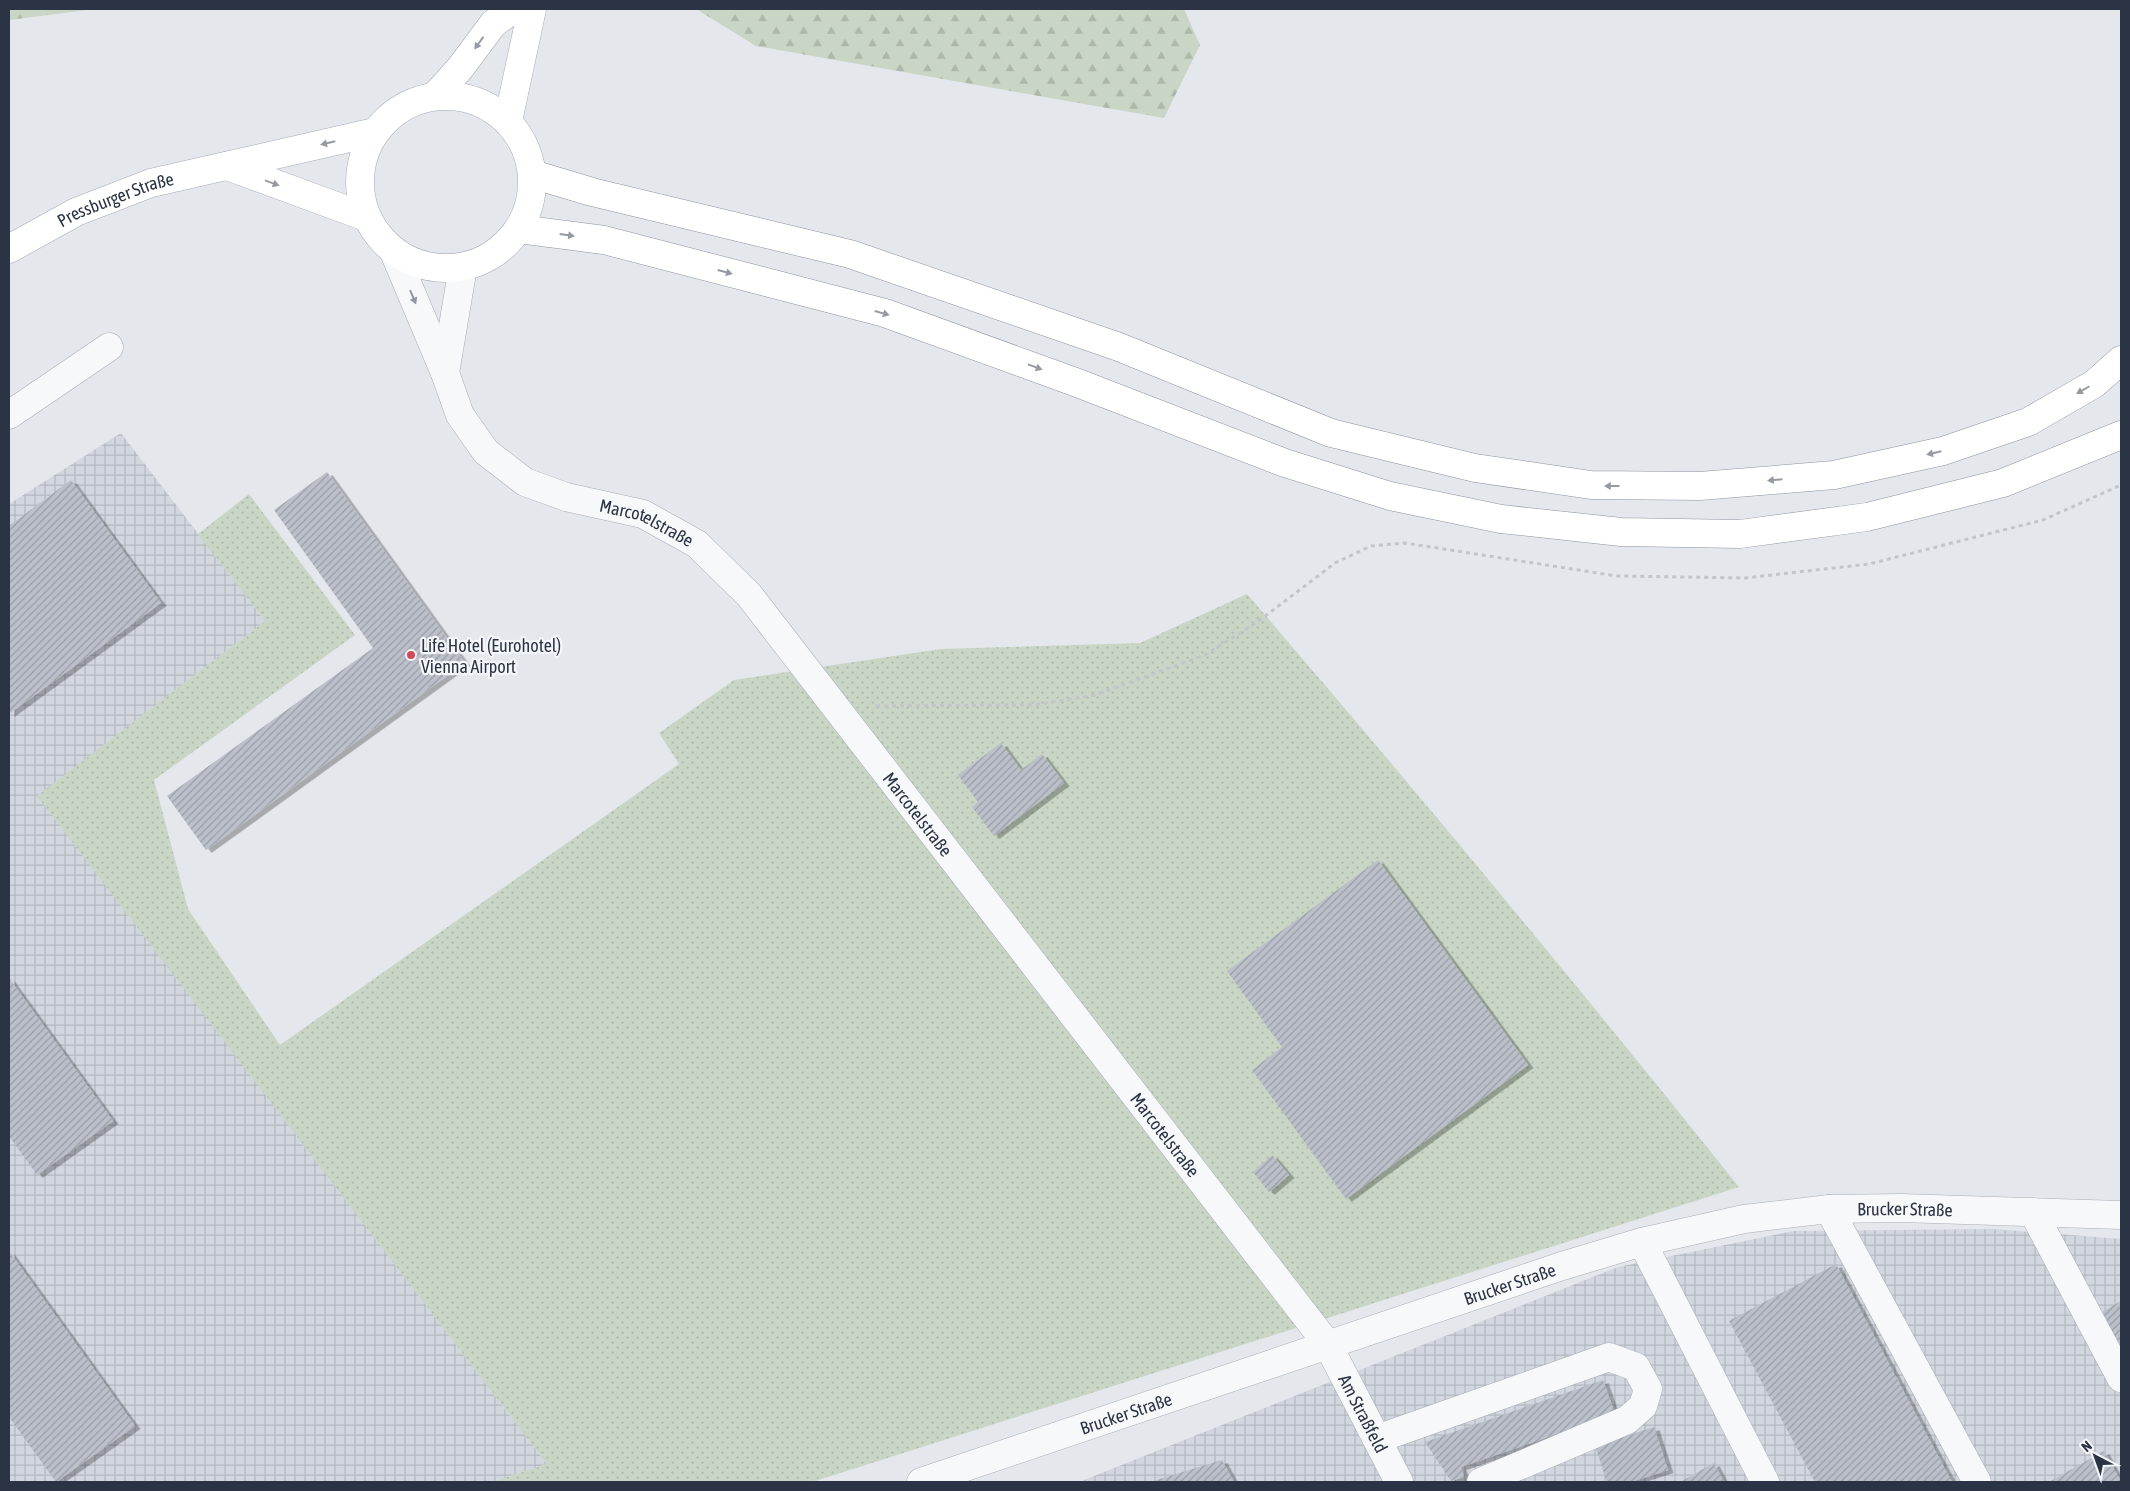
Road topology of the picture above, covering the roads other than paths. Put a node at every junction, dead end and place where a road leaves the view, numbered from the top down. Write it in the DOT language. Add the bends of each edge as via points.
graph roads {
  1 [pos="513,9"];
  2 [pos="532,9"];
  3 [pos="435,96"];
  4 [pos="508,121"];
  5 [pos="375,132"];
  6 [pos="227,166"];
  7 [pos="532,174"];
  8 [pos="366,217"];
  9 [pos="519,229"];
  10 [pos="9,250"];
  11 [pos="394,252"];
  12 [pos="463,267"];
  13 [pos="109,347"];
  14 [pos="2121,360"];
  15 [pos="445,373"];
  16 [pos="9,415"];
  17 [pos="2121,435"];
  18 [pos="1829,1209"];
  19 [pos="2034,1212"];
  20 [pos="2121,1215"];
  21 [pos="1642,1242"];
  22 [pos="1328,1345"];
  23 [pos="2121,1378"];
  24 [pos="1377,1439"];
  25 [pos="984,1473"];
  26 [pos="921,1482"];
  27 [pos="1399,1482"];
  28 [pos="1481,1482"];
  29 [pos="1765,1482"];
  30 [pos="1977,1482"];
  1 -- 3 [label="main road, one-way" via="493,24"];
  2 -- 4 [label="main road"];
  3 -- 4 [label="main road" via="455,96 474,101"];
  3 -- 5 [label="main road" via="401,108"];
  4 -- 7 [label="main road" via="528,154"];
  5 -- 6 [label="main road, Pressburger Straße, one-way"];
  5 -- 8 [label="main road" via="364,152 360,174 360,196"];
  6 -- 8 [label="main road, one-way"];
  6 -- 10 [label="main road, Pressburger Straße" via="151,183 76,212"];
  7 -- 9 [label="main road" via="530,202"];
  14 -- 7 [label="main road, one-way" via="2094,384 2028,422 1943,451 1834,475 1700,486 1591,485 1475,468 1331,433 1119,347 850,254 592,192"];
  8 -- 11 [label="main road"];
  9 -- 12 [label="main road" via="504,246 484,260"];
  9 -- 17 [label="main road, one-way" via="604,240 885,313 1075,382 1285,464 1390,496 1501,519 1621,532 1740,534 1867,517 2003,483"];
  11 -- 12 [label="main road" via="415,263 439,269"];
  11 -- 15 [label="street, Marcotelstraße, one-way"];
  12 -- 15 [label="street, Marcotelstraße"];
  13 -- 16 [label="street"];
  15 -- 22 [label="street, Marcotelstraße" via="460,415 486,452 525,482 566,497 642,514 697,544 749,595"];
  18 -- 19 [label="street, Brucker Straße"];
  18 -- 21 [label="street, Brucker Straße" via="1744,1219"];
  18 -- 30 [label="street"];
  19 -- 20 [label="street, Brucker Straße"];
  19 -- 23 [label="street"];
  21 -- 22 [label="street, Brucker Straße"];
  21 -- 29 [label="street"];
  22 -- 24 [label="street, Am Straßfeld"];
  22 -- 25 [label="street, Brucker Straße"];
  24 -- 27 [label="street, Am Straßfeld"];
  24 -- 28 [label="street" via="1609,1357 1636,1367 1648,1388 1644,1406 1627,1420"];
  25 -- 26 [label="street, Brucker Straße"];
}
